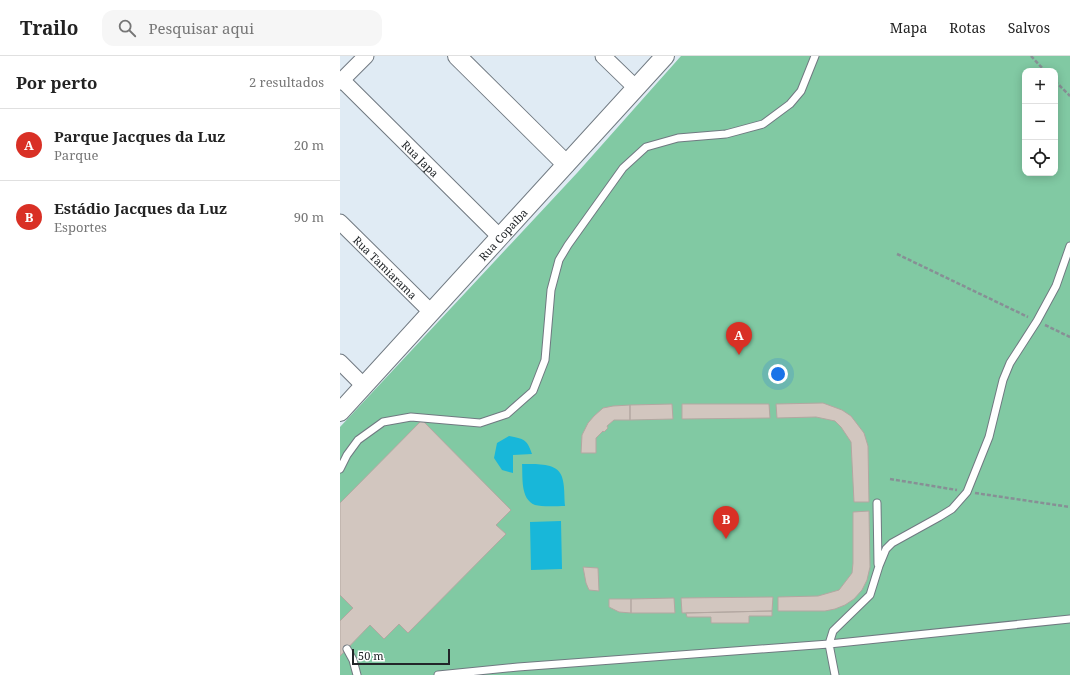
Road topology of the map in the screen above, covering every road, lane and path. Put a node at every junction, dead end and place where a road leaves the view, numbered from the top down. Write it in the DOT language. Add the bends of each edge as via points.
graph roads {
  1 [pos="366,56"];
  2 [pos="457,56"];
  3 [pos="604,56"];
  4 [pos="665,56"];
  5 [pos="815,56"];
  6 [pos="1031,56"];
  7 [pos="1042,68"];
  8 [pos="341,81"];
  9 [pos="1058,84"];
  10 [pos="636,88"];
  11 [pos="1070,96"];
  12 [pos="566,164"];
  13 [pos="340,222"];
  14 [pos="500,237"];
  15 [pos="1070,246"];
  16 [pos="897,254"];
  17 [pos="431,312"];
  18 [pos="1038,321"];
  19 [pos="1070,337"];
  20 [pos="340,362"];
  21 [pos="364,386"];
  22 [pos="340,412"];
  23 [pos="340,469"];
  24 [pos="890,479"];
  25 [pos="967,492"];
  26 [pos="877,503"];
  27 [pos="1070,507"];
  28 [pos="879,566"];
  29 [pos="1070,619"];
  30 [pos="829,644"];
  31 [pos="347,649"];
  32 [pos="358,675"];
  33 [pos="438,675"];
  34 [pos="835,675"];
  1 -- 8 [label="street"];
  2 -- 12 [label="street"];
  3 -- 10 [label="street"];
  4 -- 10 [label="street, Rua Copaíba"];
  5 -- 23 [label="lane" via="801,91 790,104 763,124 726,134 678,138 646,147 623,168 559,260 551,290 544,360 533,391 507,414 480,423 411,417 383,422 358,440"];
  6 -- 7 [label="path"];
  8 -- 14 [label="street, Rua Japa"];
  9 -- 11 [label="path"];
  10 -- 12 [label="street, Rua Copaíba"];
  12 -- 14 [label="street, Rua Copaíba"];
  13 -- 17 [label="street, Rua Tamiarama"];
  14 -- 17 [label="street, Rua Copaíba"];
  15 -- 18 [label="lane" via="1056,286"];
  16 -- 18 [label="path"];
  17 -- 21 [label="street, Rua Copaíba"];
  18 -- 19 [label="path"];
  18 -- 25 [label="lane" via="1010,363 1003,380 989,437"];
  20 -- 21 [label="street"];
  21 -- 22 [label="street, Rua Copaíba"];
  24 -- 25 [label="path"];
  25 -- 27 [label="path"];
  25 -- 28 [label="lane" via="952,509 892,543 886,549"];
  26 -- 28 [label="lane"];
  28 -- 30 [label="lane" via="870,595 833,631"];
  29 -- 30 [label="lane"];
  30 -- 33 [label="lane"];
  30 -- 34 [label="lane"];
  31 -- 32 [label="lane"];
}
